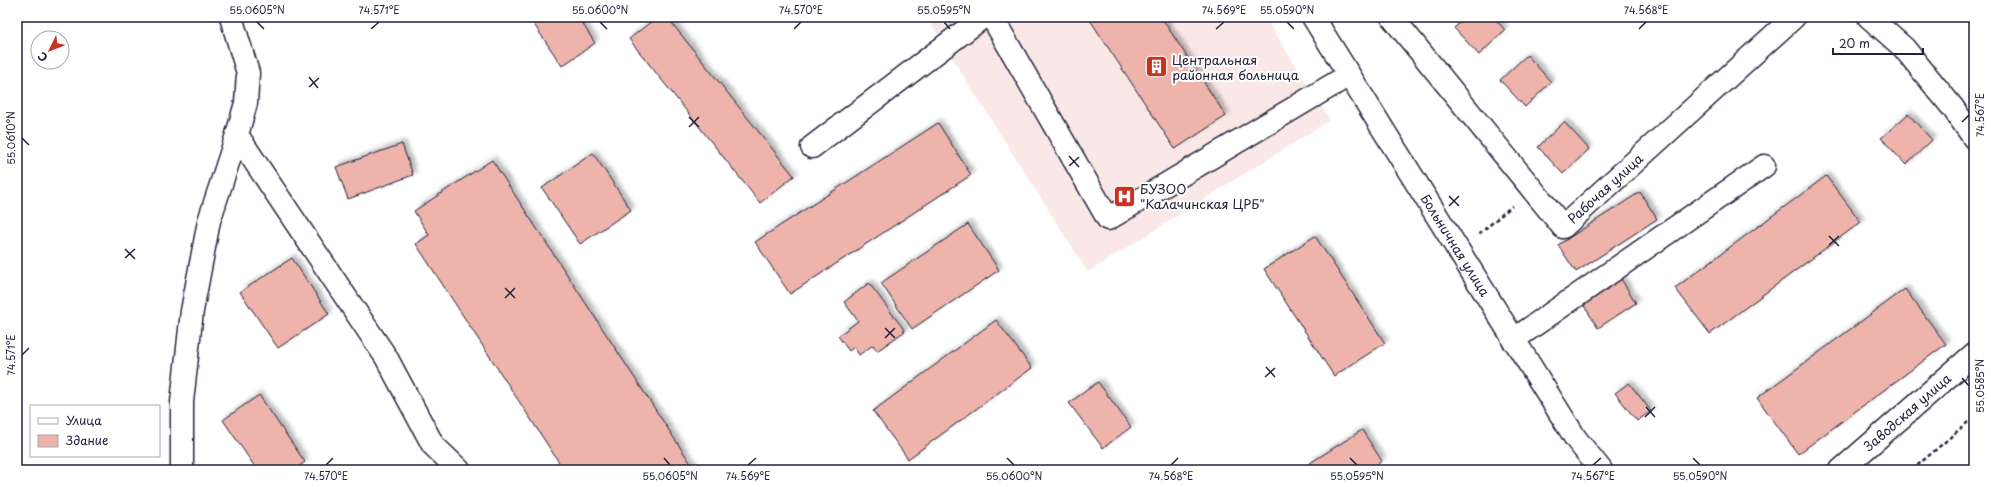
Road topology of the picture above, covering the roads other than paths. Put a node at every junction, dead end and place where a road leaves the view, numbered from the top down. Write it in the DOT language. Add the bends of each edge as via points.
graph roads {
  1 [pos="231,17"];
  2 [pos="983,17"];
  3 [pos="992,17"];
  4 [pos="1313,17"];
  5 [pos="1392,17"];
  6 [pos="1794,17"];
  7 [pos="1869,17"];
  8 [pos="1349,75"];
  9 [pos="238,135"];
  10 [pos="1974,138"];
  11 [pos="812,147"];
  12 [pos="1764,166"];
  13 [pos="1513,340"];
  14 [pos="1974,354"];
  15 [pos="182,470"];
  16 [pos="459,470"];
  17 [pos="1601,470"];
  18 [pos="1841,470"];
  1 -- 9 [label="street" via="248,73 246,103"];
  2 -- 11 [label="street"];
  3 -- 8 [label="street" via="1108,219"];
  4 -- 8 [label="street, Больничная улица"];
  5 -- 6 [label="street, Рабочая улица" via="1563,227"];
  7 -- 10 [label="street" via="1904,48"];
  8 -- 13 [label="street, Больничная улица"];
  9 -- 15 [label="street" via="209,221 192,311 182,402"];
  9 -- 16 [label="street" via="386,357 433,445"];
  12 -- 13 [label="street"];
  13 -- 17 [label="street, Больничная улица" via="1576,438"];
  14 -- 18 [label="street, Заводская улица"];
}
